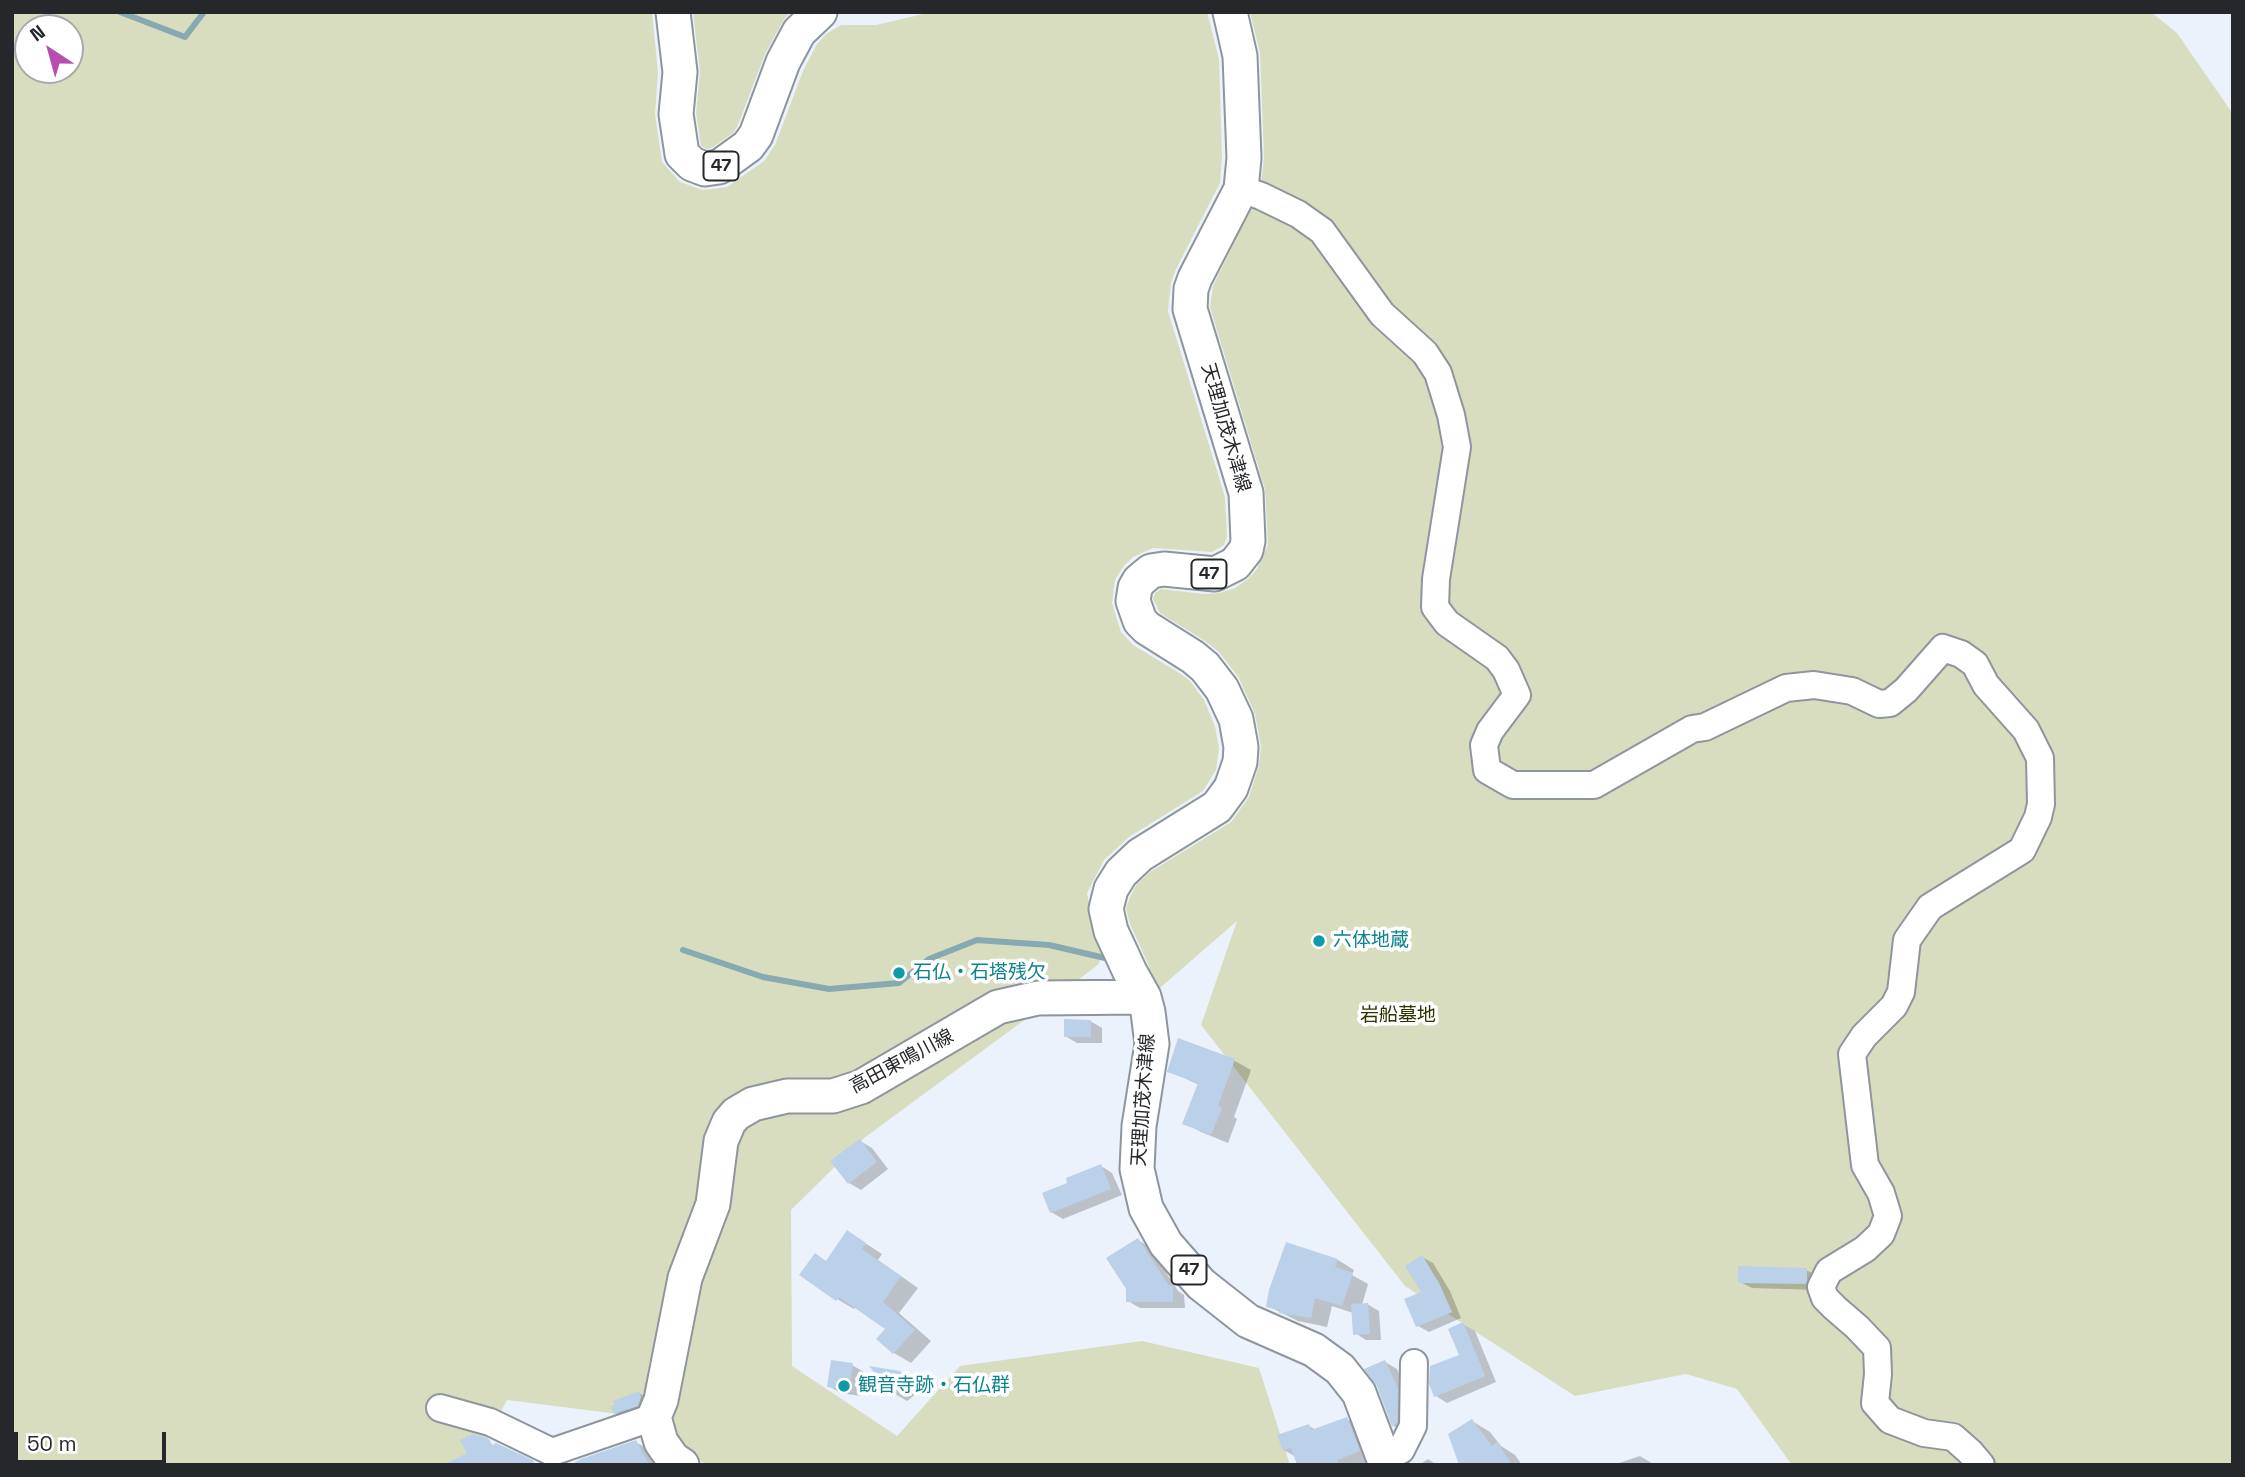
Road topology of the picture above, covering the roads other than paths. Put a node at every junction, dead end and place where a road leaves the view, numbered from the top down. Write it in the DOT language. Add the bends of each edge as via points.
graph roads {
  1 [pos="673,12"];
  2 [pos="820,12"];
  3 [pos="1230,12"];
  4 [pos="1241,189"];
  5 [pos="1144,997"];
  6 [pos="1414,1363"];
  7 [pos="440,1408"];
  8 [pos="654,1417"];
  9 [pos="1384,1461"];
  10 [pos="682,1465"];
  11 [pos="1981,1465"];
  1 -- 2 [label="main road, 47" via="682,154 705,169 719,167 748,146 799,32"];
  3 -- 4 [label="main road, 天理加茂木津線 / 47" via="1240,56"];
  4 -- 5 [label="main road, 天理加茂木津線 / 47" via="1195,278 1190,309 1246,493 1246,550 1235,564 1216,574 1151,571 1139,580 1133,601 1147,628 1193,657 1222,689 1238,726 1240,762 1231,788 1217,807 1130,863 1111,889 1106,909 1111,931"];
  4 -- 11 [label="street" via="1298,214 1322,232 1382,314 1425,354 1438,373 1457,447 1435,607 1447,623 1497,658 1517,695 1484,745 1488,770 1513,785 1594,785 1692,729 1786,688 1814,685 1852,691 1879,704 1890,703 1943,648 1975,664 1986,685 2026,730 2040,758 2041,804 2022,850 1930,907 1907,940 1902,992 1852,1054 1865,1165 1888,1216 1881,1234 1866,1249 1829,1271 1821,1287 1825,1298 1877,1348 1875,1403 1882,1412 1890,1420 1924,1433 1952,1437"];
  5 -- 8 [label="main road, 高田東鳴川線" via="1038,998 998,1007 860,1087 833,1096 787,1096 753,1104 736,1114 721,1141 713,1204 685,1278"];
  5 -- 9 [label="main road, 天理加茂木津線 / 47" via="1152,1044 1137,1170 1146,1208 1166,1244 1201,1284 1248,1321 1314,1350 1340,1368 1359,1393"];
  6 -- 9 [label="street" via="1413,1426 1401,1450"];
  7 -- 8 [label="street" via="489,1422 552,1452"];
  8 -- 10 [label="main road" via="661,1442"];
}
